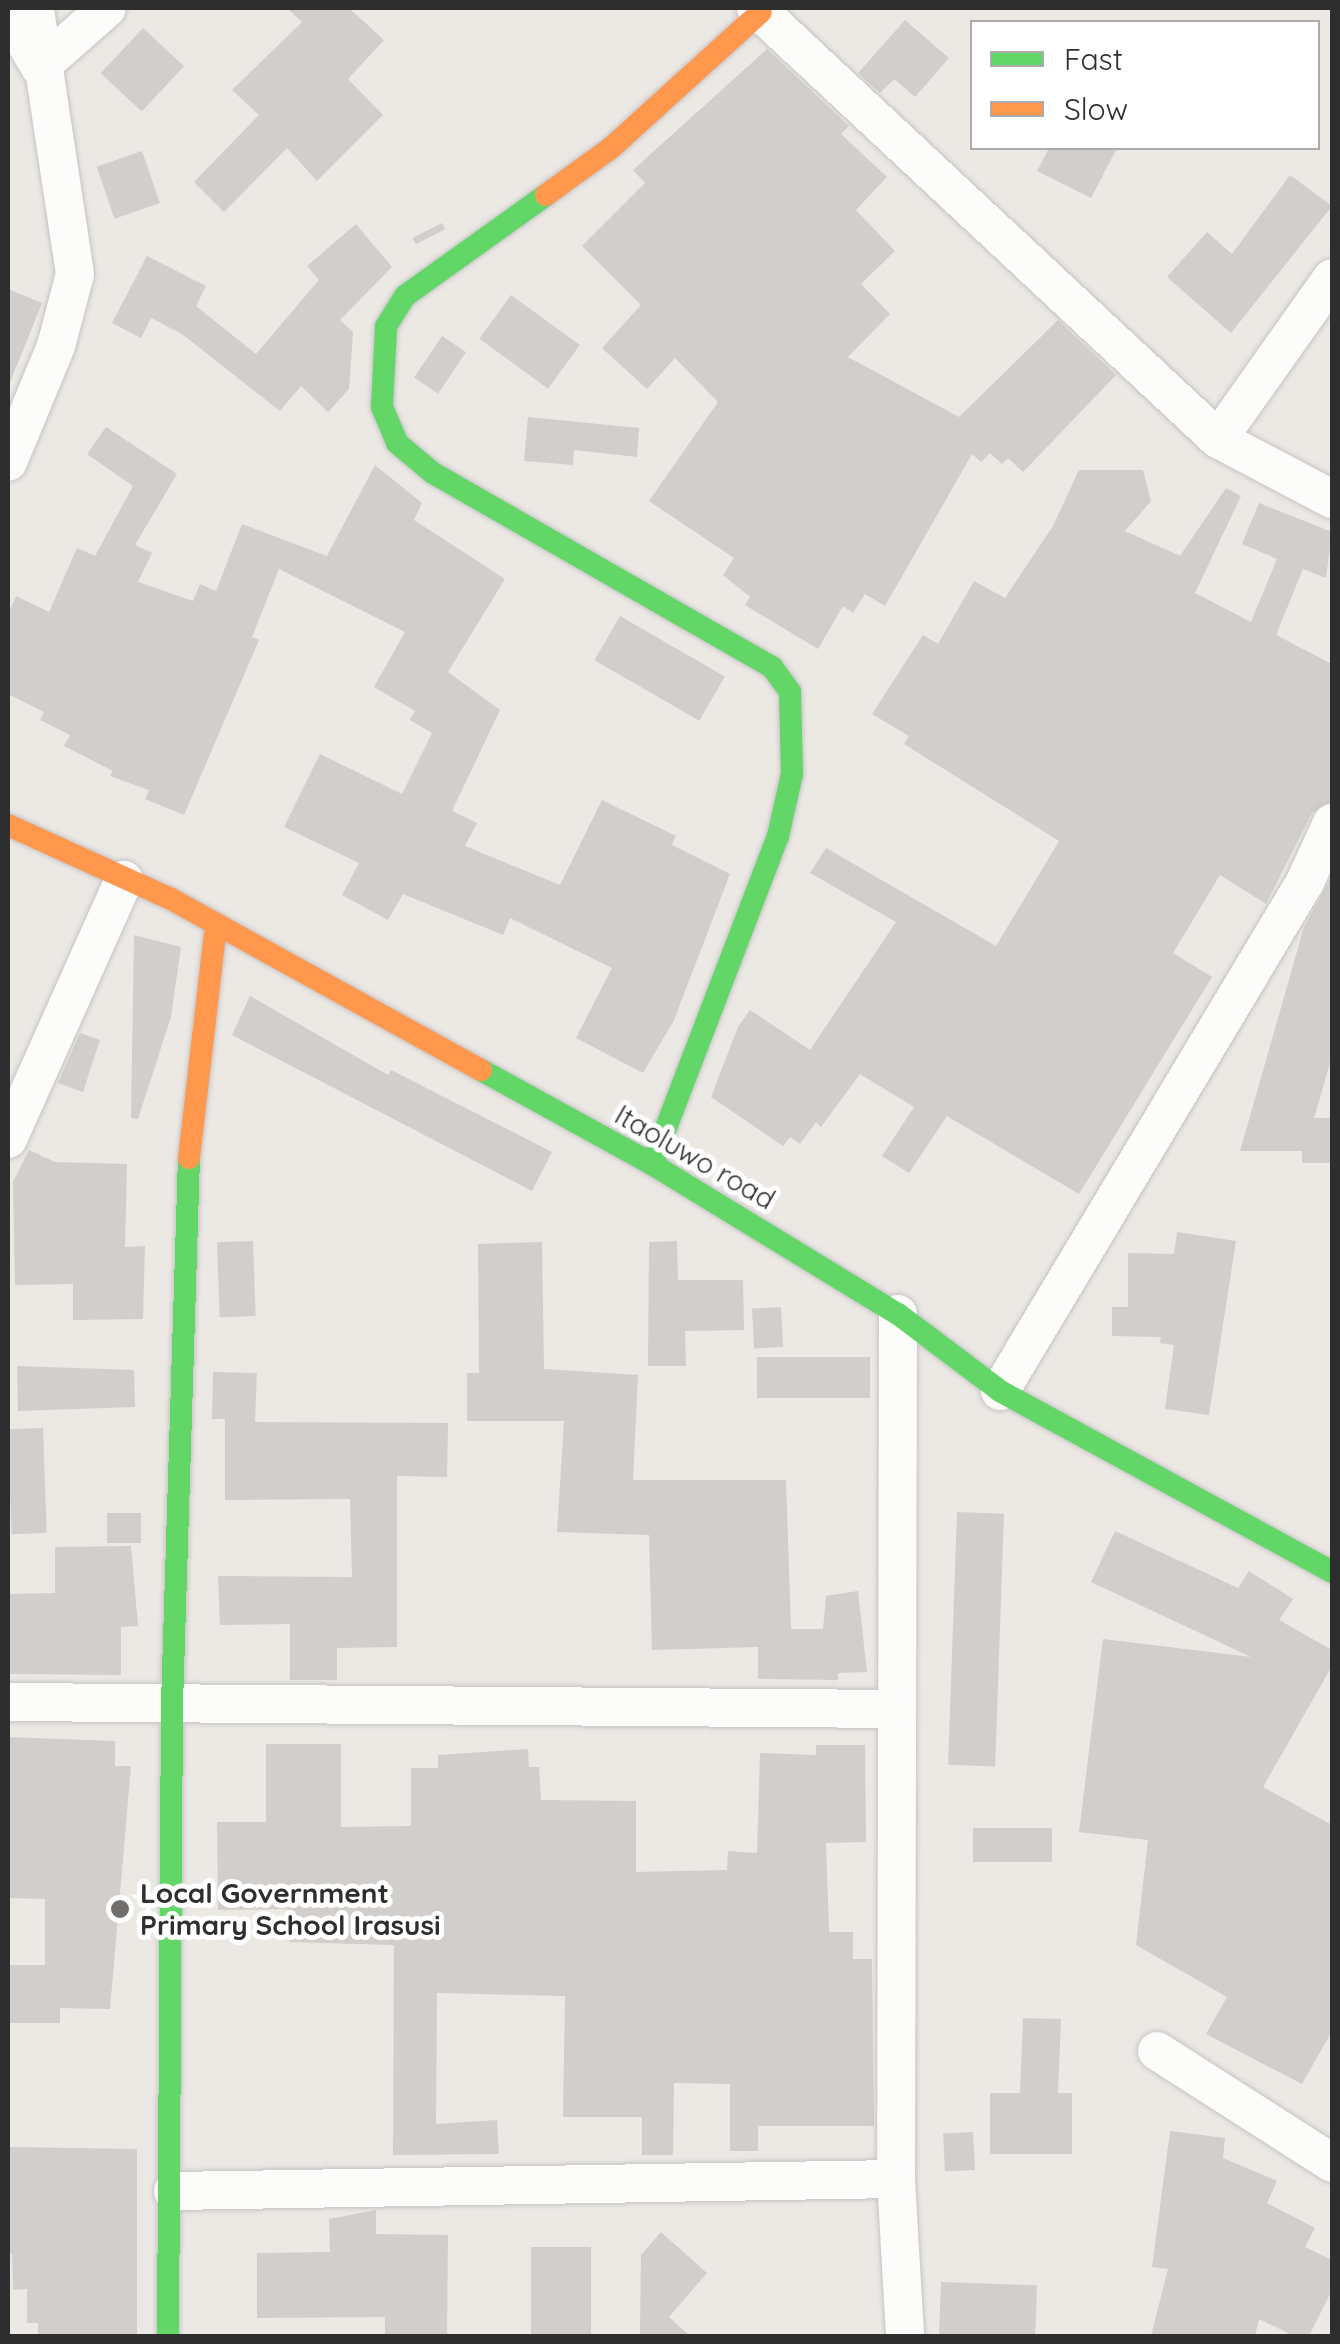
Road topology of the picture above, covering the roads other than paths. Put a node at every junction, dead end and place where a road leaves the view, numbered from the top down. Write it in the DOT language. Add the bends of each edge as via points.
graph roads {
  1 [pos="34,8"];
  2 [pos="107,8"];
  3 [pos="758,10"];
  4 [pos="8,14"];
  5 [pos="40,67"];
  6 [pos="1332,278"];
  7 [pos="1218,439"];
  8 [pos="8,462"];
  9 [pos="1332,500"];
  10 [pos="1332,823"];
  11 [pos="8,825"];
  12 [pos="124,880"];
  13 [pos="1319,883"];
  14 [pos="216,924"];
  15 [pos="8,1138"];
  16 [pos="652,1164"];
  17 [pos="898,1314"];
  18 [pos="1000,1391"];
  19 [pos="1332,1572"];
  20 [pos="8,1702"];
  21 [pos="172,1704"];
  22 [pos="896,1709"];
  23 [pos="1157,2050"];
  24 [pos="1332,2162"];
  25 [pos="896,2179"];
  26 [pos="173,2191"];
  27 [pos="168,2336"];
  28 [pos="904,2336"];
  1 -- 5 [label="street"];
  2 -- 5 [label="street"];
  3 -- 7 [label="street"];
  3 -- 16 [label="street" via="612,148 405,296 386,327 379,370 382,406 397,443 432,473 772,667 790,692 792,774 778,836"];
  4 -- 5 [label="street"];
  5 -- 8 [label="street" via="75,274 56,346"];
  6 -- 7 [label="street"];
  7 -- 9 [label="street"];
  10 -- 13 [label="street"];
  11 -- 12 [label="street, Itaoluwo road"];
  12 -- 14 [label="street, Itaoluwo road"];
  12 -- 15 [label="street"];
  13 -- 18 [label="street"];
  14 -- 16 [label="street, Itaoluwo road"];
  14 -- 21 [label="street" via="190,1110"];
  16 -- 17 [label="street, Itaoluwo road"];
  17 -- 18 [label="street, Itaoluwo road"];
  17 -- 22 [label="street"];
  18 -- 19 [label="street, Itaoluwo road"];
  20 -- 21 [label="street"];
  21 -- 22 [label="street"];
  21 -- 26 [label="street"];
  22 -- 25 [label="street"];
  23 -- 24 [label="street"];
  25 -- 26 [label="street"];
  25 -- 28 [label="street"];
  26 -- 27 [label="street"];
}
